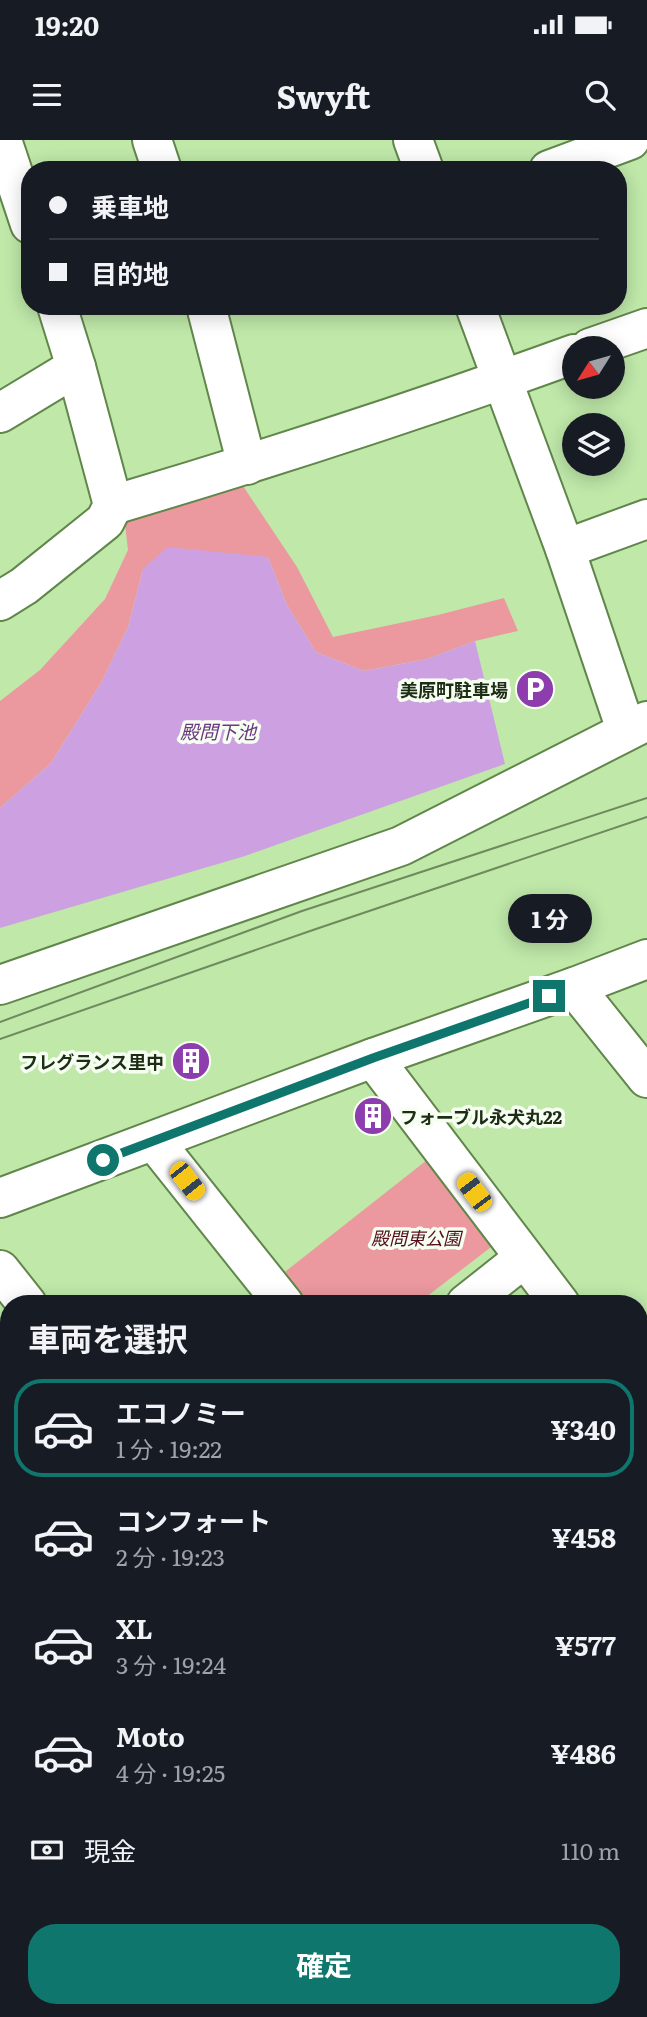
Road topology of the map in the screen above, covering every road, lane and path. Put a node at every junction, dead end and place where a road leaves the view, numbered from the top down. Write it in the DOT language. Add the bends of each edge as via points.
graph roads {
  1 [pos="2,140"];
  2 [pos="152,140"];
  3 [pos="413,140"];
  4 [pos="630,140"];
  5 [pos="159,161"];
  6 [pos="421,161"];
  7 [pos="573,161"];
  8 [pos="21,197"];
  9 [pos="60,315"];
  10 [pos="208,315"];
  11 [pos="478,315"];
  12 [pos="647,328"];
  13 [pos="624,336"];
  14 [pos="562,358"];
  15 [pos="76,367"];
  16 [pos="503,380"];
  17 [pos="0,413"];
  18 [pos="247,465"];
  19 [pos="113,505"];
  20 [pos="647,519"];
  21 [pos="565,549"];
  22 [pos="0,601"];
  23 [pos="637,726"];
  24 [pos="647,959"];
  25 [pos="0,985"];
  26 [pos="574,987"];
  27 [pos="373,1058"];
  28 [pos="647,1078"];
  29 [pos="154,1141"];
  30 [pos="0,1198"];
  31 [pos="524,1258"];
  32 [pos="0,1269"];
  33 [pos="20,1295"];
  34 [pos="278,1295"];
  35 [pos="477,1295"];
  36 [pos="553,1295"];
  1 -- 8 [label="street"];
  2 -- 5 [label="street"];
  3 -- 6 [label="street"];
  4 -- 7 [label="street"];
  9 -- 15 [label="street"];
  10 -- 18 [label="street"];
  11 -- 16 [label="street"];
  12 -- 13 [label="street"];
  14 -- 16 [label="street"];
  15 -- 17 [label="street"];
  15 -- 19 [label="street"];
  16 -- 18 [label="street"];
  16 -- 21 [label="street"];
  18 -- 19 [label="street"];
  19 -- 22 [label="street" via="105,521"];
  20 -- 21 [label="street"];
  21 -- 23 [label="street"];
  23 -- 25 [label="street" via="401,846"];
  24 -- 26 [label="street"];
  26 -- 27 [label="street"];
  26 -- 28 [label="street"];
  27 -- 29 [label="street"];
  27 -- 31 [label="street"];
  29 -- 30 [label="street"];
  29 -- 34 [label="street"];
  31 -- 35 [label="street"];
  31 -- 36 [label="street"];
  32 -- 33 [label="street"];
}
